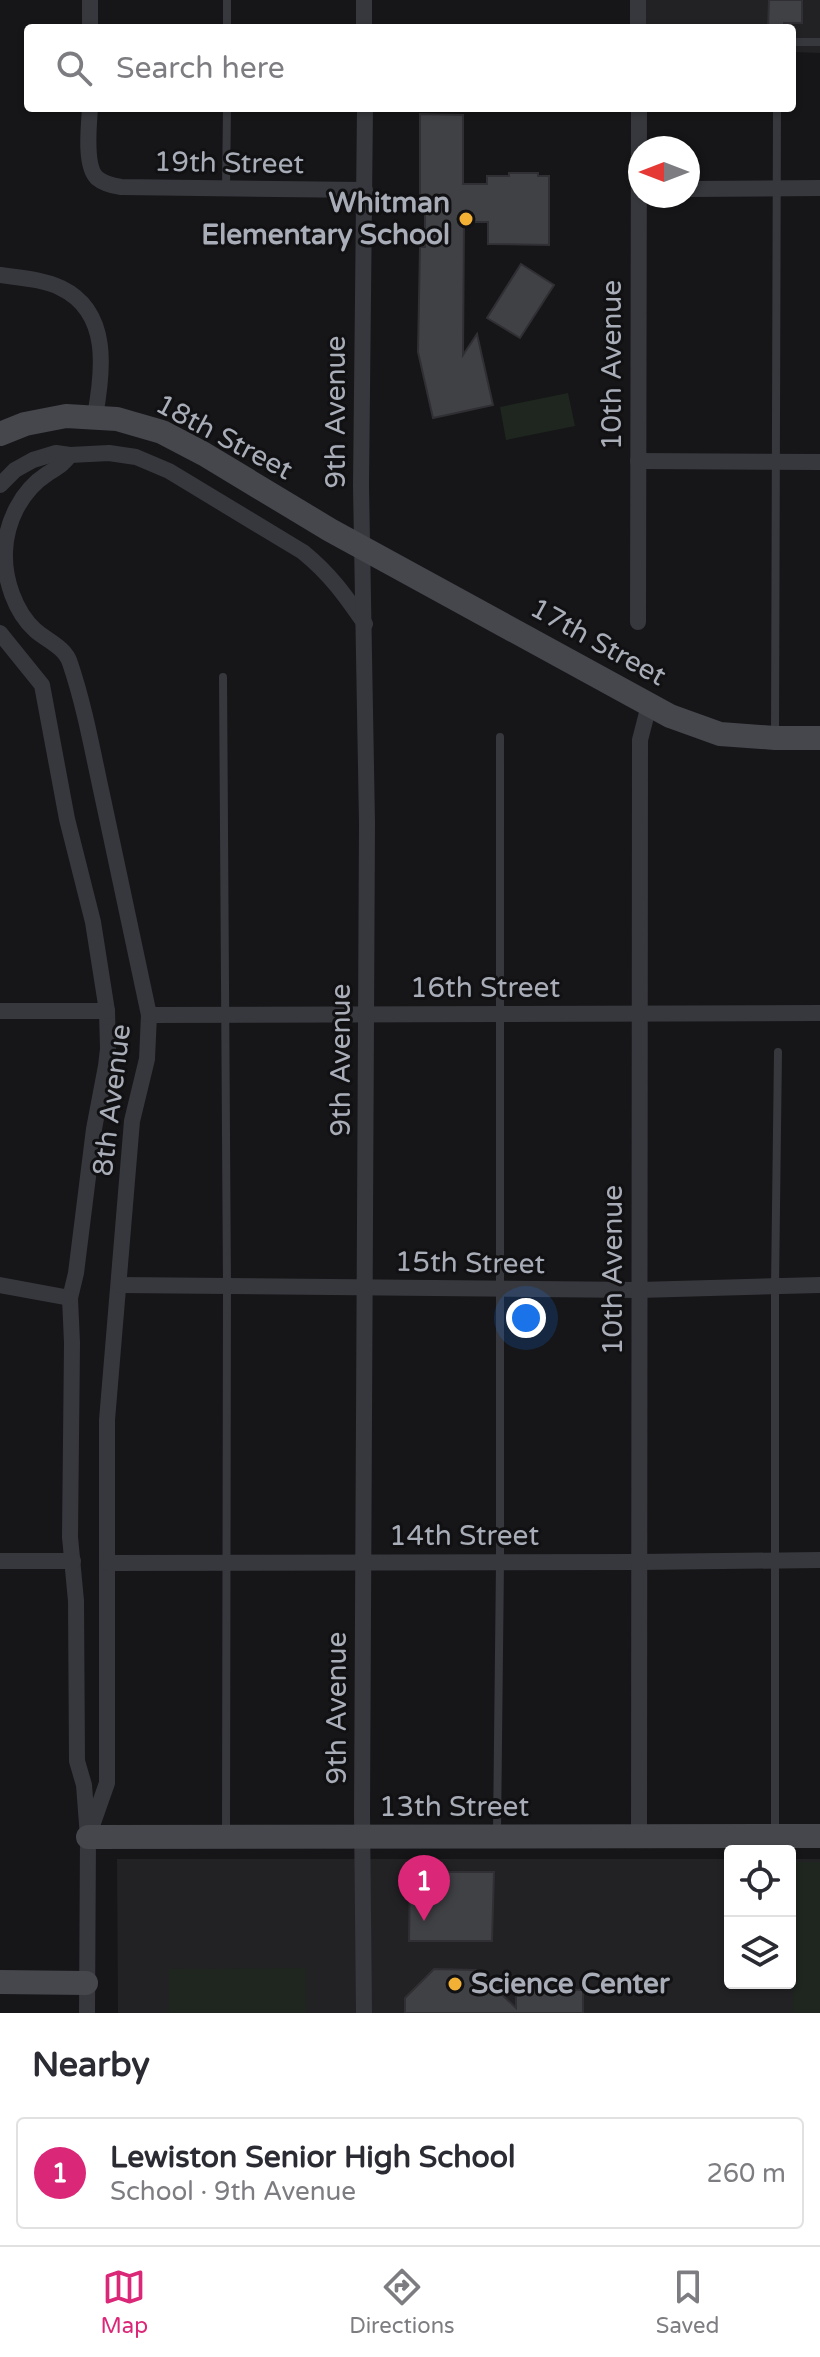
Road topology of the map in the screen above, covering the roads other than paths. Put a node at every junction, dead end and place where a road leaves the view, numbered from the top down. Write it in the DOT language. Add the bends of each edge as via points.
graph roads {
  1 [pos="90,0"];
  2 [pos="227,0"];
  3 [pos="364,0"];
  4 [pos="638,0"];
  5 [pos="90,24"];
  6 [pos="227,24"];
  7 [pos="364,24"];
  8 [pos="638,24"];
  9 [pos="796,42"];
  10 [pos="820,42"];
  11 [pos="90,112"];
  12 [pos="227,112"];
  13 [pos="365,112"];
  14 [pos="639,112"];
  15 [pos="777,112"];
  16 [pos="639,136"];
  17 [pos="820,188"];
  18 [pos="226,189"];
  19 [pos="700,189"];
  20 [pos="776,189"];
  21 [pos="365,190"];
  22 [pos="639,208"];
  23 [pos="0,274"];
  24 [pos="95,416"];
  25 [pos="0,434"];
  26 [pos="70,455"];
  27 [pos="638,461"];
  28 [pos="820,462"];
  29 [pos="776,463"];
  30 [pos="0,485"];
  31 [pos="364,546"];
  32 [pos="638,622"];
  33 [pos="365,624"];
  34 [pos="0,633"];
  35 [pos="223,677"];
  36 [pos="649,705"];
  37 [pos="500,737"];
  38 [pos="775,738"];
  39 [pos="820,738"];
  40 [pos="0,1011"];
  41 [pos="107,1011"];
  42 [pos="639,1013"];
  43 [pos="820,1013"];
  44 [pos="225,1014"];
  45 [pos="367,1014"];
  46 [pos="499,1014"];
  47 [pos="149,1015"];
  48 [pos="778,1052"];
  49 [pos="0,1285"];
  50 [pos="119,1285"];
  51 [pos="820,1285"];
  52 [pos="775,1286"];
  53 [pos="227,1287"];
  54 [pos="366,1288"];
  55 [pos="499,1289"];
  56 [pos="639,1290"];
  57 [pos="70,1298"];
  58 [pos="775,1560"];
  59 [pos="820,1560"];
  60 [pos="0,1561"];
  61 [pos="73,1561"];
  62 [pos="226,1562"];
  63 [pos="363,1562"];
  64 [pos="500,1562"];
  65 [pos="638,1562"];
  66 [pos="108,1563"];
  67 [pos="639,1836"];
  68 [pos="775,1836"];
  69 [pos="820,1836"];
  70 [pos="88,1837"];
  71 [pos="226,1837"];
  72 [pos="362,1837"];
  73 [pos="497,1837"];
  74 [pos="0,1982"];
  75 [pos="86,1983"];
  76 [pos="87,2013"];
  77 [pos="364,2013"];
  1 -- 5 [label="street"];
  2 -- 6 [label="lane"];
  3 -- 7 [label="street"];
  4 -- 8 [label="street"];
  9 -- 10 [label="lane"];
  11 -- 18 [label="street, 19th Street" via="89,162 96,177 121,187"];
  12 -- 18 [label="lane"];
  13 -- 21 [label="street, 9th Avenue"];
  14 -- 16 [label="street, 10th Avenue"];
  15 -- 20 [label="lane"];
  17 -- 20 [label="street"];
  18 -- 21 [label="street, 19th Street"];
  19 -- 20 [label="street"];
  20 -- 29 [label="lane"];
  21 -- 31 [label="street, 9th Avenue"];
  22 -- 27 [label="street, 10th Avenue"];
  23 -- 24 [label="street" via="63,288 87,311 100,339"];
  24 -- 25 [label="main road, 18th Street" via="49,418"];
  24 -- 31 [label="main road, 18th Street" via="162,432"];
  26 -- 30 [label="street" via="33,460"];
  26 -- 33 [label="street" via="123,455 169,471 303,552 339,586"];
  26 -- 47 [label="street, 8th Avenue" via="16,506 4,551 6,571 24,618 69,658"];
  27 -- 29 [label="street"];
  27 -- 32 [label="street, 10th Avenue"];
  28 -- 29 [label="street"];
  29 -- 38 [label="lane"];
  31 -- 33 [label="street, 9th Avenue"];
  31 -- 36 [label="main road, 17th Street"];
  33 -- 45 [label="street, 9th Avenue"];
  34 -- 41 [label="street, 8th Avenue" via="42,685"];
  35 -- 44 [label="lane"];
  36 -- 38 [label="main road, 17th Street" via="720,734"];
  36 -- 42 [label="street, 10th Avenue" via="640,740"];
  37 -- 46 [label="lane"];
  38 -- 39 [label="main road, 17th Street"];
  40 -- 41 [label="street"];
  41 -- 57 [label="street, 8th Avenue" via="106,1066"];
  42 -- 43 [label="street, 16th Street"];
  42 -- 46 [label="street, 16th Street"];
  42 -- 56 [label="street, 10th Avenue"];
  44 -- 45 [label="street, 16th Street"];
  44 -- 47 [label="street, 16th Street"];
  44 -- 53 [label="lane"];
  45 -- 46 [label="street, 16th Street"];
  45 -- 54 [label="street, 9th Avenue"];
  46 -- 55 [label="lane"];
  47 -- 50 [label="street, 8th Avenue" via="147,1059 132,1121"];
  48 -- 52 [label="lane"];
  49 -- 57 [label="street"];
  50 -- 53 [label="street, 15th Street"];
  50 -- 66 [label="street, 8th Avenue" via="107,1420"];
  51 -- 52 [label="street, 15th Street"];
  52 -- 56 [label="street, 15th Street"];
  52 -- 58 [label="lane"];
  53 -- 54 [label="street, 15th Street"];
  53 -- 62 [label="lane"];
  54 -- 55 [label="street, 15th Street"];
  54 -- 63 [label="street, 9th Avenue"];
  55 -- 56 [label="street, 15th Street"];
  55 -- 64 [label="lane"];
  56 -- 65 [label="street, 10th Avenue"];
  57 -- 61 [label="street, 8th Avenue"];
  58 -- 59 [label="street, 14th Street"];
  58 -- 65 [label="street, 14th Street"];
  58 -- 68 [label="lane"];
  60 -- 61 [label="street"];
  61 -- 70 [label="street, 8th Avenue" via="77,1761"];
  62 -- 63 [label="street, 14th Street"];
  62 -- 66 [label="street, 14th Street"];
  62 -- 71 [label="lane"];
  63 -- 64 [label="street, 14th Street"];
  63 -- 72 [label="street, 9th Avenue"];
  64 -- 65 [label="street, 14th Street"];
  64 -- 73 [label="lane"];
  65 -- 67 [label="street, 10th Avenue"];
  66 -- 70 [label="street, 8th Avenue" via="107,1783"];
  67 -- 68 [label="main road, 13th Street"];
  67 -- 73 [label="main road, 13th Street"];
  68 -- 69 [label="main road, 13th Street"];
  70 -- 71 [label="main road, 13th Street"];
  70 -- 75 [label="street, 8th Avenue"];
  71 -- 72 [label="main road, 13th Street"];
  72 -- 73 [label="main road, 13th Street"];
  72 -- 77 [label="street, 9th Avenue"];
  74 -- 75 [label="main road"];
  75 -- 76 [label="street, 8th Avenue"];
}
